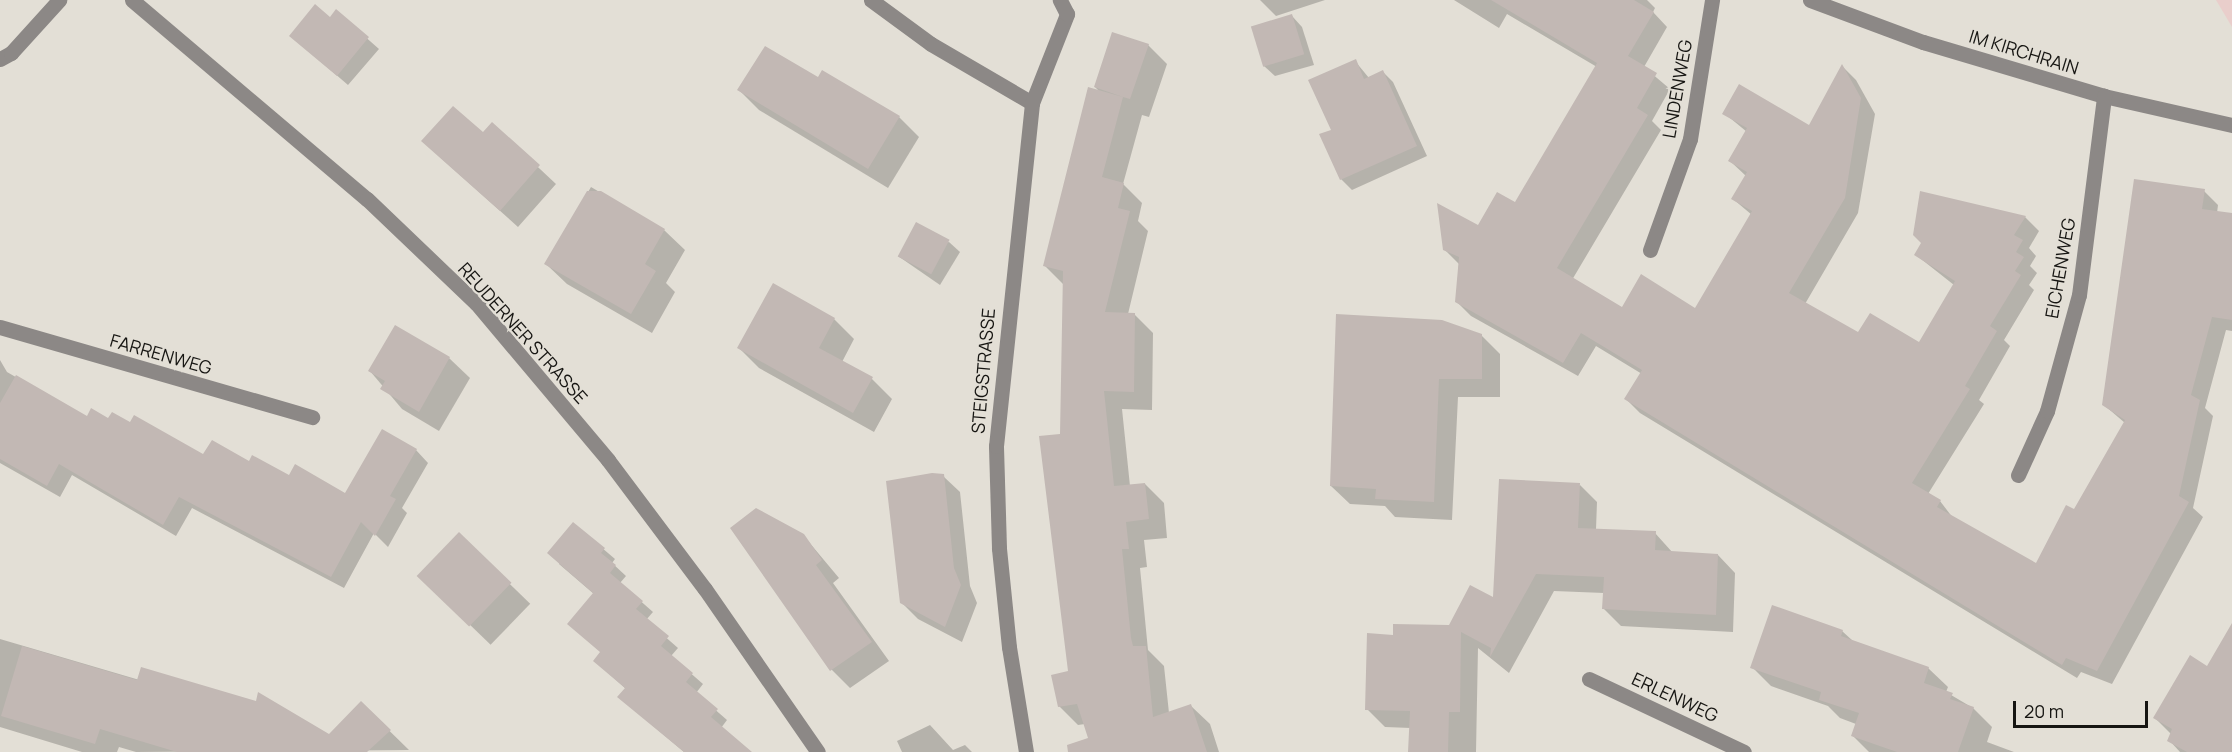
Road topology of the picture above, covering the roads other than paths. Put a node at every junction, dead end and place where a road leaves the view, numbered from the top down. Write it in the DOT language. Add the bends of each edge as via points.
graph roads {
  1 [pos="59,0"];
  2 [pos="132,0"];
  3 [pos="871,0"];
  4 [pos="1712,0"];
  5 [pos="1810,0"];
  6 [pos="1066,4"];
  7 [pos="0,59"];
  8 [pos="2104,96"];
  9 [pos="1032,103"];
  10 [pos="2232,125"];
  11 [pos="1650,250"];
  12 [pos="0,327"];
  13 [pos="312,417"];
  14 [pos="2018,475"];
  15 [pos="1589,679"];
  16 [pos="818,752"];
  17 [pos="1026,752"];
  18 [pos="1744,752"];
  1 -- 7 [label="street" via="11,53"];
  2 -- 16 [label="street, REUDERNER STRASSE" via="367,199 476,303 608,460 705,589"];
  3 -- 9 [label="street" via="932,44"];
  4 -- 11 [label="street, LINDENWEG" via="1690,139"];
  5 -- 8 [label="street, IM KIRCHRAIN" via="1923,42"];
  6 -- 9 [label="street, STEIGSTRASSE"];
  8 -- 10 [label="street, IM KIRCHRAIN"];
  8 -- 14 [label="street, EICHENWEG" via="2079,295 2047,411"];
  9 -- 17 [label="street, STEIGSTRASSE" via="996,446 999,548 1009,647"];
  12 -- 13 [label="street, FARRENWEG"];
  15 -- 18 [label="street, ERLENWEG"];
}
